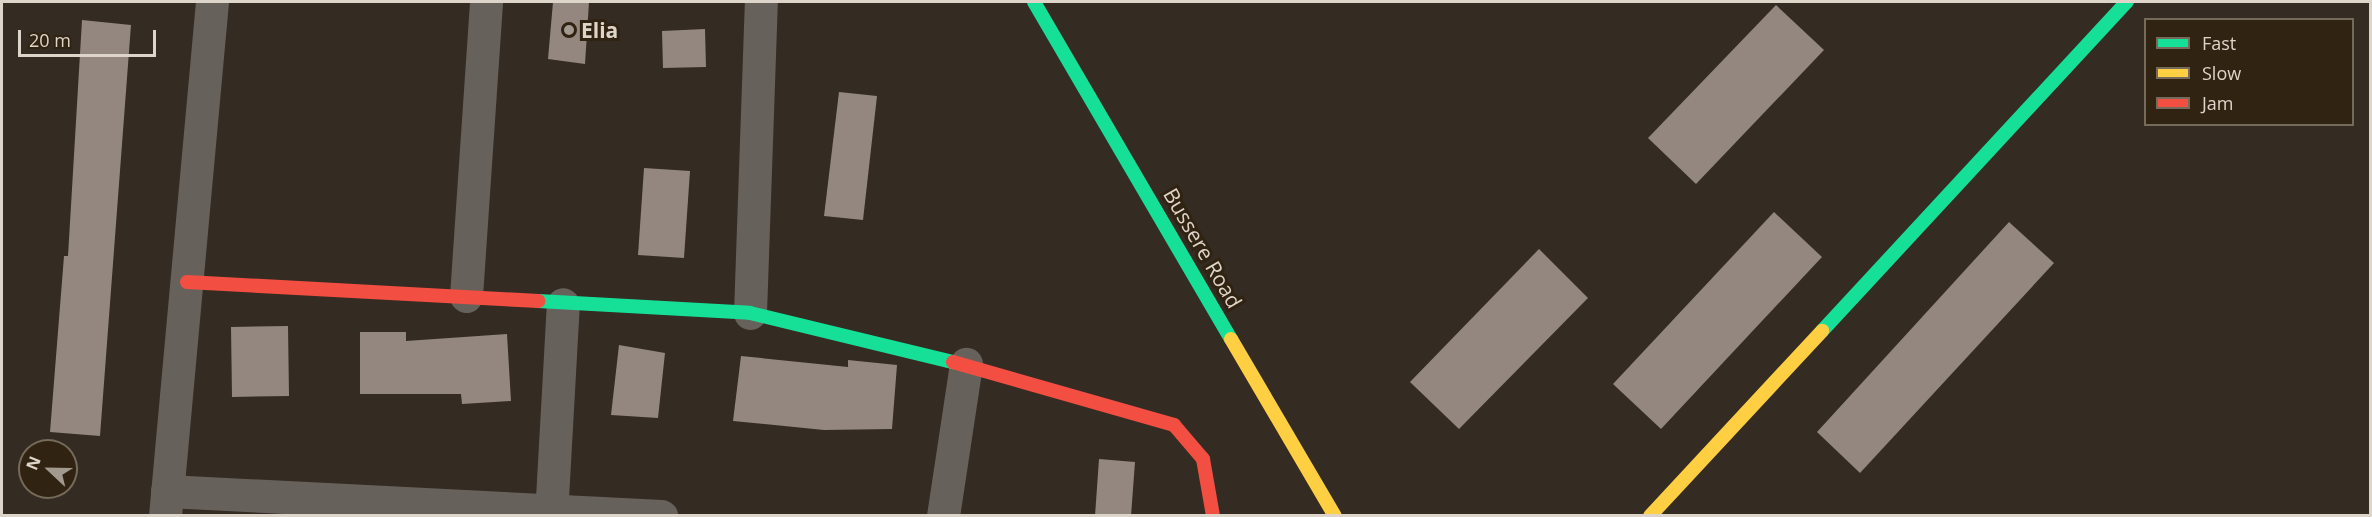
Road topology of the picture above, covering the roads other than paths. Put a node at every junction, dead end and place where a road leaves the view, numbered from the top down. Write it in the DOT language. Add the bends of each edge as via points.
graph roads {
  1 [pos="212,2"];
  2 [pos="486,2"];
  3 [pos="761,2"];
  4 [pos="1034,2"];
  5 [pos="2127,2"];
  6 [pos="187,282"];
  7 [pos="466,296"];
  8 [pos="563,304"];
  9 [pos="750,313"];
  10 [pos="966,364"];
  11 [pos="166,503"];
  12 [pos="551,512"];
  13 [pos="661,516"];
  14 [pos="942,516"];
  15 [pos="1213,516"];
  16 [pos="1335,516"];
  17 [pos="1650,516"];
  1 -- 6 [label="street"];
  2 -- 7 [label="street"];
  3 -- 9 [label="street"];
  4 -- 16 [label="street, Bussere Road"];
  5 -- 17 [label="street"];
  6 -- 7 [label="street"];
  6 -- 11 [label="street"];
  7 -- 8 [label="street"];
  8 -- 9 [label="street"];
  8 -- 12 [label="street"];
  9 -- 10 [label="street"];
  10 -- 14 [label="street"];
  10 -- 15 [label="street" via="1174,425 1203,459"];
  11 -- 12 [label="street"];
  12 -- 13 [label="street"];
}
